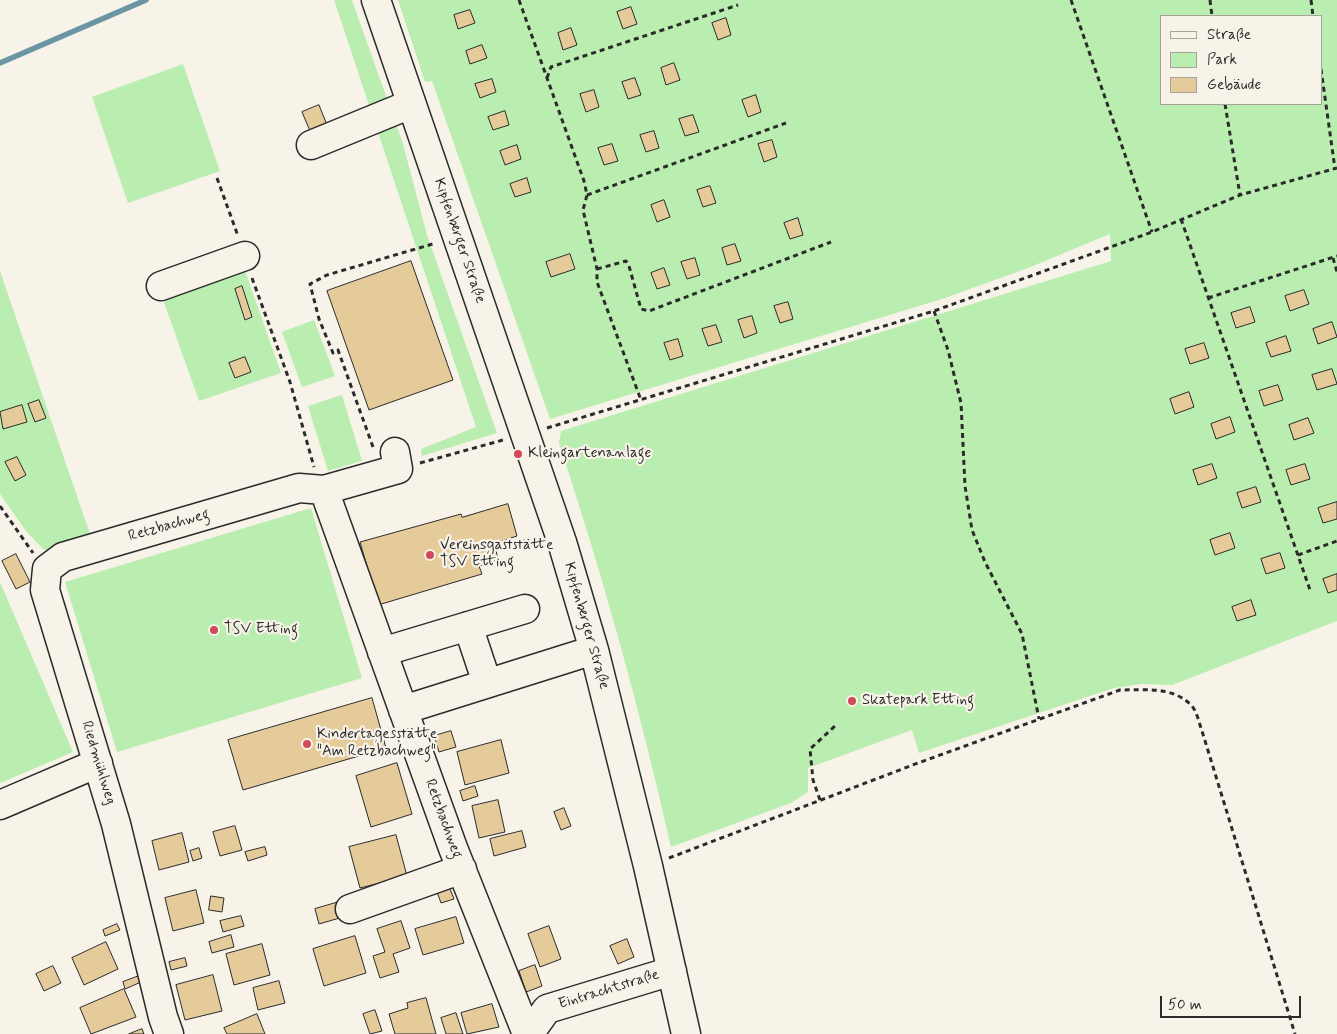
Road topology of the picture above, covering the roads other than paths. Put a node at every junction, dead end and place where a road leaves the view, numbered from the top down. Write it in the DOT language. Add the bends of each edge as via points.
graph roads {
  1 [pos="376,0"];
  2 [pos="411,104"];
  3 [pos="311,145"];
  4 [pos="245,256"];
  5 [pos="161,286"];
  6 [pos="392,465"];
  7 [pos="324,490"];
  8 [pos="47,569"];
  9 [pos="525,609"];
  10 [pos="468,626"];
  11 [pos="594,650"];
  12 [pos="382,652"];
  13 [pos="487,683"];
  14 [pos="403,710"];
  15 [pos="98,763"];
  16 [pos="0,805"];
  17 [pos="462,869"];
  18 [pos="350,909"];
  19 [pos="672,972"];
  20 [pos="169,1034"];
  21 [pos="528,1034"];
  22 [pos="686,1034"];
  1 -- 2 [label="street, Kipfenberger Straße"];
  2 -- 3 [label="street"];
  2 -- 11 [label="street, Kipfenberger Straße" via="562,542"];
  4 -- 5 [label="street"];
  6 -- 7 [label="street, Retzbachweg"];
  7 -- 8 [label="street, Retzbachweg" via="299,488 62,557"];
  7 -- 12 [label="street, Retzbachweg"];
  8 -- 15 [label="street, Riedmühlweg" via="45,590"];
  9 -- 10 [label="street"];
  10 -- 12 [label="street"];
  10 -- 13 [label="street"];
  11 -- 13 [label="street"];
  11 -- 19 [label="street, Kipfenberger Straße"];
  12 -- 14 [label="street, Retzbachweg"];
  13 -- 14 [label="street"];
  14 -- 17 [label="street, Retzbachweg"];
  15 -- 16 [label="street"];
  15 -- 20 [label="street, Riedmühlweg"];
  17 -- 18 [label="street"];
  17 -- 21 [label="street, Retzbachweg"];
  19 -- 21 [label="street, Eintrachtstraße" via="547,1009"];
  19 -- 22 [label="street, Kipfenberger Straße"];
}
